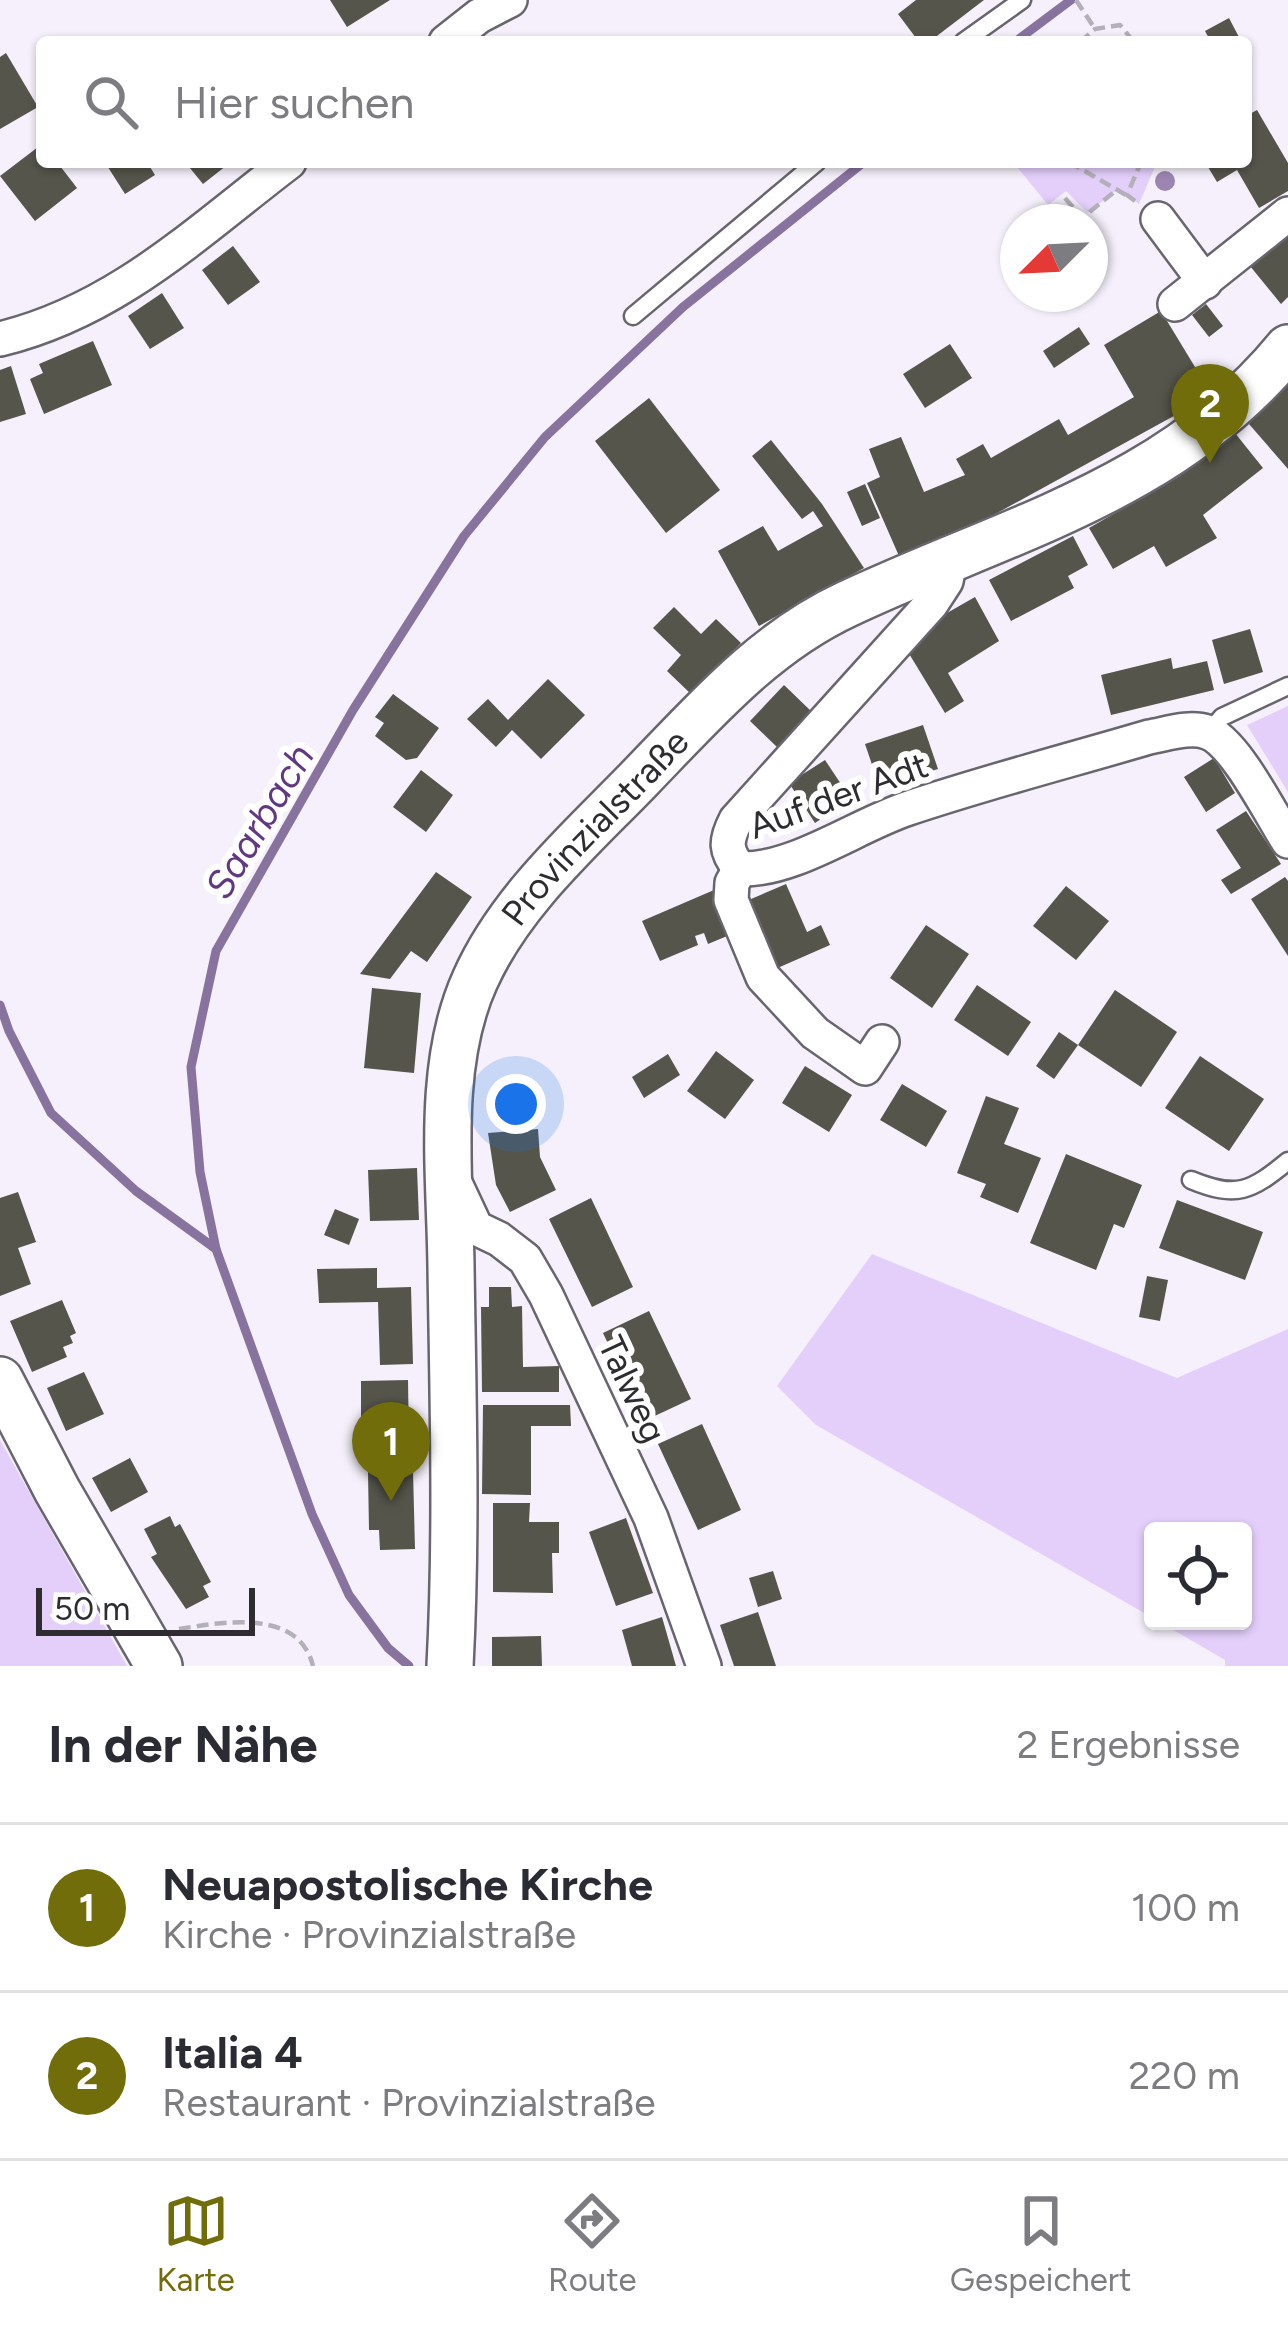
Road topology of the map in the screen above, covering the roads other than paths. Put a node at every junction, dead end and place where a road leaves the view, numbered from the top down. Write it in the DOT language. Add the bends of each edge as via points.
graph roads {
  1 [pos="510,0"];
  2 [pos="1022,0"];
  3 [pos="454,36"];
  4 [pos="971,36"];
  5 [pos="281,168"];
  6 [pos="810,168"];
  7 [pos="1288,214"];
  8 [pos="1159,219"];
  9 [pos="1205,282"];
  10 [pos="1175,304"];
  11 [pos="634,316"];
  12 [pos="0,339"];
  13 [pos="1288,347"];
  14 [pos="951,557"];
  15 [pos="1288,686"];
  16 [pos="1209,732"];
  17 [pos="1288,841"];
  18 [pos="740,869"];
  19 [pos="882,1042"];
  20 [pos="1288,1161"];
  21 [pos="450,1174"];
  22 [pos="1191,1180"];
  23 [pos="0,1381"];
  24 [pos="451,1652"];
  25 [pos="153,1654"];
  26 [pos="704,1666"];
  1 -- 3 [label="street"];
  2 -- 4 [label="lane"];
  5 -- 12 [label="street" via="134,284"];
  6 -- 11 [label="lane"];
  7 -- 9 [label="street"];
  8 -- 9 [label="street"];
  9 -- 10 [label="street"];
  13 -- 14 [label="main road, Provinzialstraße" via="1189,442 1124,483"];
  14 -- 18 [label="street, Auf der Adt" via="931,604 736,820 728,855"];
  14 -- 21 [label="main road, Provinzialstraße" via="800,627 766,653 520,908 465,1005 451,1090"];
  15 -- 16 [label="lane, Auf der Adt" via="1222,717"];
  16 -- 17 [label="street" via="1228,747"];
  16 -- 18 [label="street, Auf der Adt" via="1149,737 903,810 782,862"];
  18 -- 19 [label="street" via="731,900 763,977 814,1033 865,1068"];
  20 -- 22 [label="lane" via="1256,1187 1220,1192"];
  21 -- 24 [label="main road, Provinzialstraße"];
  21 -- 26 [label="street, Talweg" via="476,1228 525,1258 546,1295 651,1518"];
  23 -- 25 [label="main road"];
}
